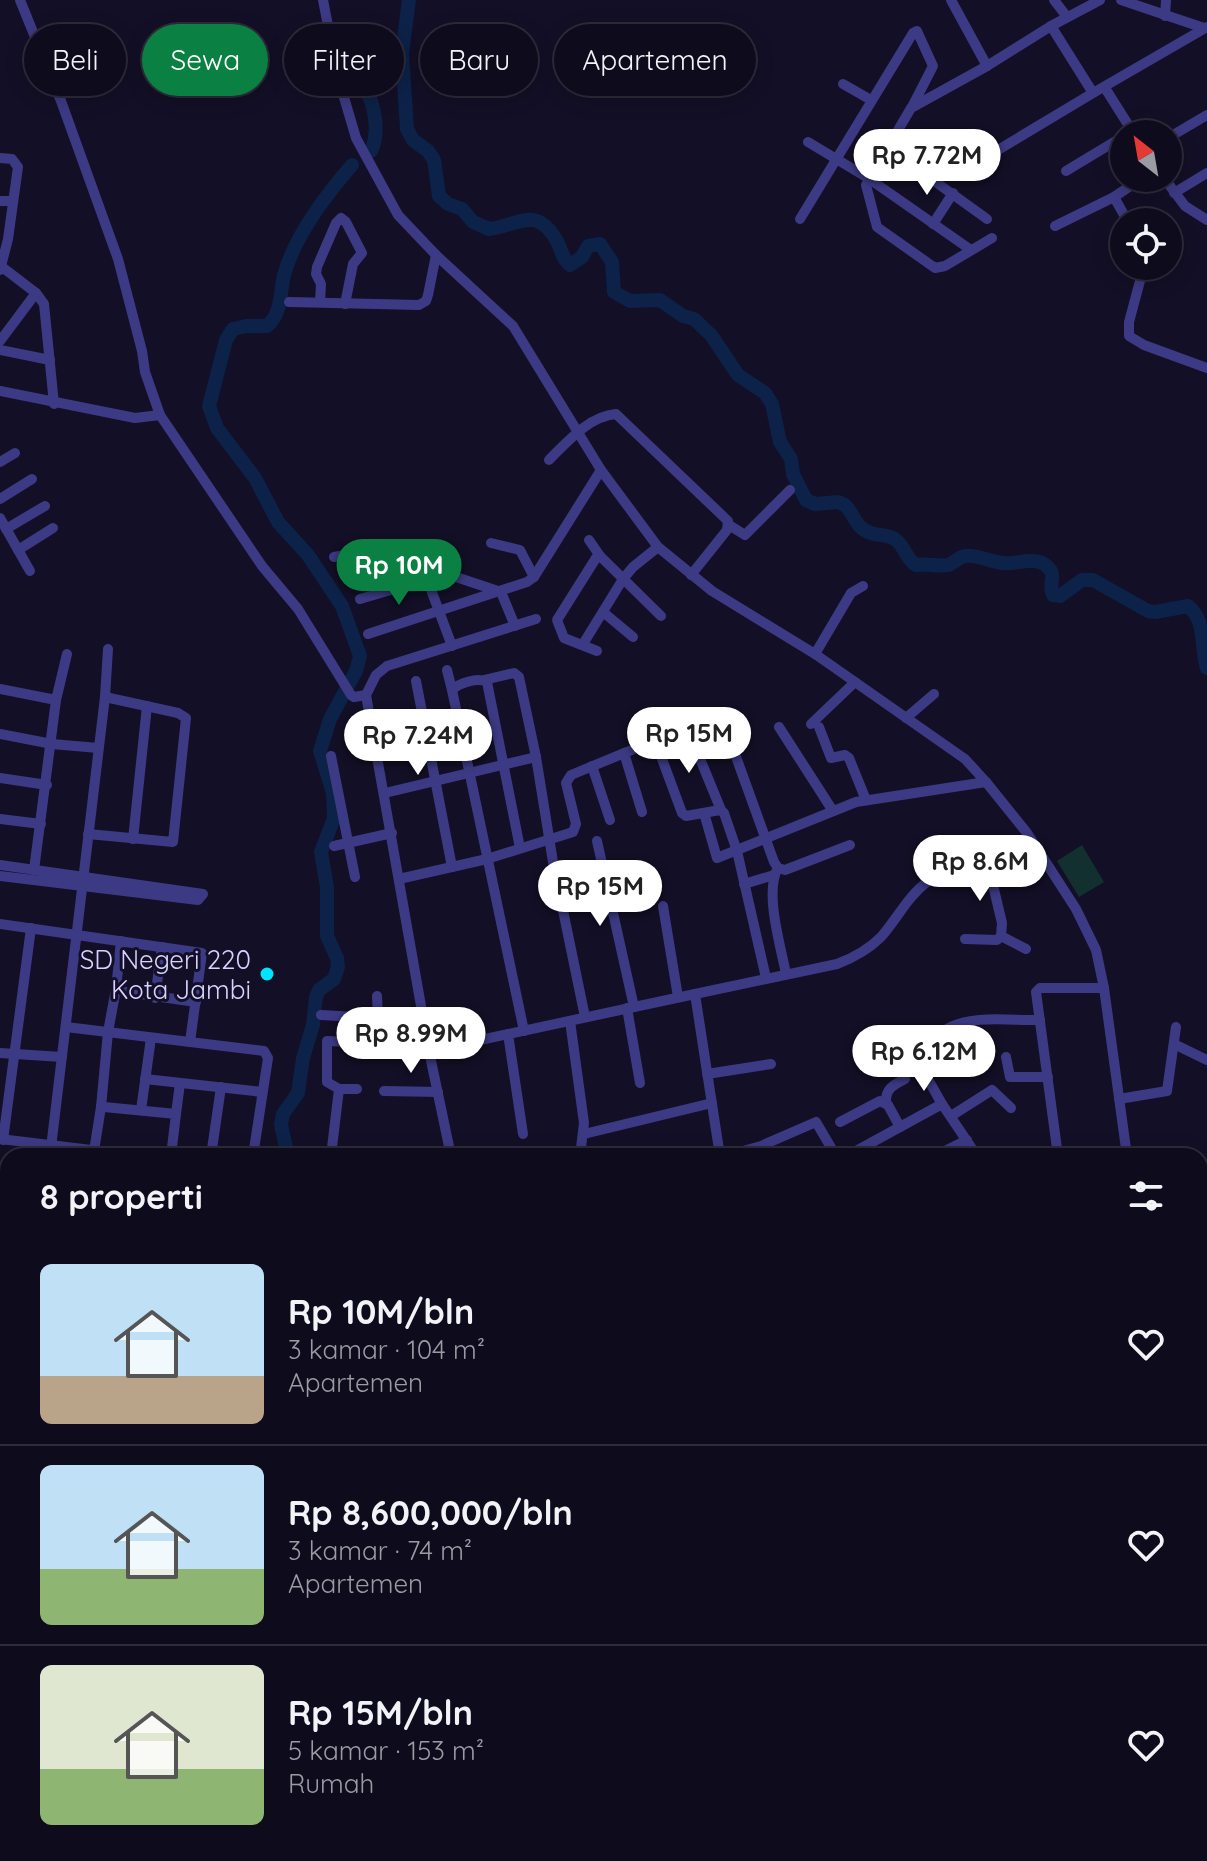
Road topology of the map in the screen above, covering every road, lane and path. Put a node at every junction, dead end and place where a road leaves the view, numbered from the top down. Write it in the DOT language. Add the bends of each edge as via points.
graph roads {
  1 [pos="20,0"];
  2 [pos="323,0"];
  3 [pos="951,0"];
  4 [pos="1054,0"];
  5 [pos="1100,0"];
  6 [pos="1121,0"];
  7 [pos="1166,0"];
  8 [pos="1165,16"];
  9 [pos="1067,17"];
  10 [pos="1051,26"];
  11 [pos="1206,28"];
  12 [pos="987,66"];
  13 [pos="843,84"];
  14 [pos="1105,88"];
  15 [pos="1093,93"];
  16 [pos="871,100"];
  17 [pos="911,108"];
  18 [pos="1207,115"];
  19 [pos="1122,120"];
  20 [pos="1182,130"];
  21 [pos="808,142"];
  22 [pos="1110,145"];
  23 [pos="887,147"];
  24 [pos="998,150"];
  25 [pos="0,158"];
  26 [pos="836,159"];
  27 [pos="1066,171"];
  28 [pos="1207,173"];
  29 [pos="868,178"];
  30 [pos="1121,192"];
  31 [pos="953,193"];
  32 [pos="1174,193"];
  33 [pos="1114,197"];
  34 [pos="0,201"];
  35 [pos="13,201"];
  36 [pos="1120,208"];
  37 [pos="800,219"];
  38 [pos="987,219"];
  39 [pos="1207,220"];
  40 [pos="933,224"];
  41 [pos="1055,226"];
  42 [pos="992,238"];
  43 [pos="4,242"];
  44 [pos="971,250"];
  45 [pos="436,255"];
  46 [pos="1,269"];
  47 [pos="1140,280"];
  48 [pos="36,293"];
  49 [pos="289,302"];
  50 [pos="320,302"];
  51 [pos="345,304"];
  52 [pos="0,341"];
  53 [pos="0,350"];
  54 [pos="50,360"];
  55 [pos="1207,368"];
  56 [pos="0,391"];
  57 [pos="54,404"];
  58 [pos="160,415"];
  59 [pos="578,432"];
  60 [pos="15,453"];
  61 [pos="549,460"];
  62 [pos="0,462"];
  63 [pos="601,470"];
  64 [pos="32,479"];
  65 [pos="790,490"];
  66 [pos="0,499"];
  67 [pos="45,506"];
  68 [pos="0,518"];
  69 [pos="729,525"];
  70 [pos="53,528"];
  71 [pos="6,529"];
  72 [pos="589,540"];
  73 [pos="491,543"];
  74 [pos="658,547"];
  75 [pos="18,550"];
  76 [pos="600,556"];
  77 [pos="334,557"];
  78 [pos="30,571"];
  79 [pos="447,574"];
  80 [pos="691,575"];
  81 [pos="534,577"];
  82 [pos="427,579"];
  83 [pos="623,579"];
  84 [pos="863,586"];
  85 [pos="501,592"];
  86 [pos="360,599"];
  87 [pos="440,611"];
  88 [pos="603,612"];
  89 [pos="661,616"];
  90 [pos="536,619"];
  91 [pos="515,626"];
  92 [pos="368,634"];
  93 [pos="633,637"];
  94 [pos="583,644"];
  95 [pos="452,646"];
  96 [pos="108,649"];
  97 [pos="597,651"];
  98 [pos="67,654"];
  99 [pos="815,654"];
  100 [pos="447,670"];
  101 [pos="484,680"];
  102 [pos="416,681"];
  103 [pos="855,682"];
  104 [pos="0,689"];
  105 [pos="452,690"];
  106 [pos="934,694"];
  107 [pos="366,695"];
  108 [pos="105,697"];
  109 [pos="56,700"];
  110 [pos="147,706"];
  111 [pos="906,718"];
  112 [pos="687,727"];
  113 [pos="779,727"];
  114 [pos="0,734"];
  115 [pos="655,740"];
  116 [pos="52,744"];
  117 [pos="98,748"];
  118 [pos="624,753"];
  119 [pos="331,756"];
  120 [pos="536,757"];
  121 [pos="503,764"];
  122 [pos="592,766"];
  123 [pos="469,772"];
  124 [pos="0,778"];
  125 [pos="436,781"];
  126 [pos="986,782"];
  127 [pos="47,785"];
  128 [pos="385,793"];
  129 [pos="866,800"];
  130 [pos="721,810"];
  131 [pos="833,811"];
  132 [pos="642,812"];
  133 [pos="704,813"];
  134 [pos="0,819"];
  135 [pos="610,820"];
  136 [pos="41,824"];
  137 [pos="392,833"];
  138 [pos="88,834"];
  139 [pos="133,839"];
  140 [pos="766,839"];
  141 [pos="549,840"];
  142 [pos="597,841"];
  143 [pos="349,843"];
  144 [pos="850,845"];
  145 [pos="1035,845"];
  146 [pos="334,846"];
  147 [pos="520,848"];
  148 [pos="737,851"];
  149 [pos="487,859"];
  150 [pos="987,860"];
  151 [pos="0,865"];
  152 [pos="452,867"];
  153 [pos="34,870"];
  154 [pos="776,871"];
  155 [pos="0,876"];
  156 [pos="48,877"];
  157 [pos="355,877"];
  158 [pos="399,879"];
  159 [pos="83,881"];
  160 [pos="744,884"];
  161 [pos="663,906"];
  162 [pos="0,924"];
  163 [pos="31,928"];
  164 [pos="76,934"];
  165 [pos="1001,936"];
  166 [pos="965,939"];
  167 [pos="121,941"];
  168 [pos="162,947"];
  169 [pos="1026,949"];
  170 [pos="786,974"];
  171 [pos="766,978"];
  172 [pos="1104,988"];
  173 [pos="116,989"];
  174 [pos="695,994"];
  175 [pos="377,996"];
  176 [pos="678,997"];
  177 [pos="155,998"];
  178 [pos="196,1002"];
  179 [pos="630,1008"];
  180 [pos="321,1015"];
  181 [pos="585,1017"];
  182 [pos="378,1018"];
  183 [pos="1040,1020"];
  184 [pos="424,1021"];
  185 [pos="570,1021"];
  186 [pos="66,1027"];
  187 [pos="1176,1027"];
  188 [pos="524,1031"];
  189 [pos="108,1032"];
  190 [pos="508,1034"];
  191 [pos="945,1036"];
  192 [pos="151,1038"];
  193 [pos="190,1042"];
  194 [pos="1174,1044"];
  195 [pos="428,1048"];
  196 [pos="0,1053"];
  197 [pos="15,1054"];
  198 [pos="62,1057"];
  199 [pos="1006,1057"];
  200 [pos="1207,1060"];
  201 [pos="771,1064"];
  202 [pos="921,1067"];
  203 [pos="707,1074"];
  204 [pos="1010,1077"];
  205 [pos="1048,1077"];
  206 [pos="145,1079"];
  207 [pos="905,1079"];
  208 [pos="180,1083"];
  209 [pos="640,1083"];
  210 [pos="221,1087"];
  211 [pos="339,1089"];
  212 [pos="357,1089"];
  213 [pos="993,1090"];
  214 [pos="384,1091"];
  215 [pos="262,1092"];
  216 [pos="438,1092"];
  217 [pos="4,1093"];
  218 [pos="1119,1099"];
  219 [pos="712,1103"];
  220 [pos="886,1103"];
  221 [pos="942,1104"];
  222 [pos="101,1107"];
  223 [pos="1011,1108"];
  224 [pos="141,1110"];
  225 [pos="176,1114"];
  226 [pos="951,1116"];
  227 [pos="840,1122"];
  228 [pos="900,1127"];
  229 [pos="523,1134"];
  230 [pos="584,1134"];
  231 [pos="2,1140"];
  232 [pos="967,1140"];
  233 [pos="38,1148"];
  234 [pos="51,1148"];
  235 [pos="94,1148"];
  236 [pos="172,1148"];
  237 [pos="212,1148"];
  238 [pos="254,1148"];
  239 [pos="332,1148"];
  240 [pos="447,1148"];
  241 [pos="581,1148"];
  242 [pos="720,1148"];
  243 [pos="768,1148"];
  244 [pos="831,1148"];
  245 [pos="862,1148"];
  246 [pos="951,1148"];
  247 [pos="972,1148"];
  248 [pos="1057,1148"];
  249 [pos="1125,1148"];
  1 -- 58 [label="street" via="118,259"];
  2 -- 45 [label="street" via="356,138 398,215"];
  3 -- 12 [label="street"];
  4 -- 9 [label="street"];
  5 -- 9 [label="street"];
  6 -- 8 [label="street"];
  7 -- 8 [label="street"];
  8 -- 11 [label="street"];
  9 -- 10 [label="street"];
  10 -- 12 [label="street"];
  10 -- 15 [label="street"];
  11 -- 14 [label="street"];
  12 -- 17 [label="street"];
  13 -- 16 [label="street"];
  14 -- 15 [label="street"];
  14 -- 19 [label="street"];
  15 -- 24 [label="street"];
  16 -- 17 [label="street" via="917,31 933,66"];
  16 -- 26 [label="street"];
  17 -- 23 [label="street"];
  18 -- 20 [label="street"];
  21 -- 26 [label="street"];
  22 -- 27 [label="street"];
  23 -- 29 [label="street"];
  23 -- 31 [label="street"];
  25 -- 35 [label="street" via="17,164"];
  26 -- 29 [label="street"];
  26 -- 37 [label="street"];
  28 -- 32 [label="street"];
  29 -- 40 [label="street"];
  29 -- 44 [label="street" via="877,227 902,245 937,268"];
  30 -- 33 [label="street"];
  31 -- 38 [label="street"];
  31 -- 40 [label="street"];
  32 -- 39 [label="street" via="1192,213"];
  33 -- 36 [label="street"];
  33 -- 41 [label="street"];
  34 -- 35 [label="street"];
  35 -- 43 [label="street"];
  40 -- 44 [label="street"];
  42 -- 44 [label="street"];
  43 -- 46 [label="street"];
  45 -- 51 [label="street" via="423,303"];
  45 -- 59 [label="street" via="513,326"];
  46 -- 48 [label="street"];
  47 -- 55 [label="street" via="1129,336"];
  48 -- 52 [label="street"];
  48 -- 54 [label="street" via="44,304"];
  49 -- 50 [label="street"];
  50 -- 51 [label="street"];
  50 -- 51 [label="street" via="317,267 341,218 362,253 353,264"];
  53 -- 54 [label="street"];
  54 -- 57 [label="street"];
  56 -- 57 [label="street"];
  57 -- 58 [label="street" via="135,418"];
  58 -- 107 [label="street" via="262,566 298,609 350,693"];
  59 -- 61 [label="street"];
  59 -- 63 [label="street"];
  59 -- 69 [label="street" via="616,414"];
  60 -- 62 [label="street"];
  63 -- 74 [label="street"];
  63 -- 81 [label="street"];
  64 -- 66 [label="street"];
  65 -- 69 [label="street" via="745,535"];
  67 -- 71 [label="street"];
  68 -- 71 [label="street"];
  69 -- 80 [label="street"];
  70 -- 75 [label="street"];
  71 -- 75 [label="street"];
  72 -- 76 [label="street"];
  73 -- 81 [label="street" via="520,550"];
  74 -- 80 [label="street"];
  74 -- 83 [label="street"];
  75 -- 78 [label="street"];
  76 -- 83 [label="street"];
  76 -- 94 [label="street" via="557,620 564,638"];
  77 -- 79 [label="street" via="375,550"];
  79 -- 82 [label="street"];
  79 -- 85 [label="street"];
  80 -- 99 [label="street"];
  81 -- 85 [label="street"];
  82 -- 86 [label="street"];
  82 -- 87 [label="street"];
  83 -- 88 [label="street"];
  83 -- 89 [label="street"];
  84 -- 99 [label="street" via="851,593"];
  85 -- 87 [label="street"];
  85 -- 91 [label="street"];
  87 -- 92 [label="street"];
  87 -- 95 [label="street"];
  88 -- 93 [label="street"];
  88 -- 94 [label="street"];
  90 -- 91 [label="street"];
  91 -- 95 [label="street"];
  94 -- 97 [label="street"];
  95 -- 107 [label="street" via="387,666"];
  96 -- 108 [label="street"];
  98 -- 109 [label="street"];
  99 -- 103 [label="street"];
  100 -- 105 [label="street"];
  101 -- 105 [label="street"];
  101 -- 120 [label="street" via="514,673 519,677"];
  101 -- 121 [label="street"];
  102 -- 125 [label="street"];
  103 -- 111 [label="street"];
  103 -- 129 [label="street" via="815,726 831,758 849,758"];
  104 -- 109 [label="street"];
  105 -- 123 [label="street"];
  106 -- 111 [label="street"];
  107 -- 128 [label="street"];
  108 -- 110 [label="street"];
  108 -- 117 [label="street"];
  109 -- 116 [label="street"];
  110 -- 139 [label="street"];
  110 -- 139 [label="street" via="187,719 173,842"];
  111 -- 126 [label="street" via="965,759"];
  112 -- 115 [label="street"];
  112 -- 130 [label="street"];
  112 -- 140 [label="street" via="720,718"];
  113 -- 131 [label="street"];
  114 -- 116 [label="street"];
  115 -- 118 [label="street"];
  115 -- 133 [label="street" via="682,813"];
  116 -- 117 [label="street"];
  116 -- 127 [label="street"];
  117 -- 138 [label="street"];
  118 -- 122 [label="street"];
  118 -- 132 [label="street"];
  119 -- 143 [label="street"];
  120 -- 121 [label="street"];
  120 -- 141 [label="street"];
  121 -- 123 [label="street"];
  121 -- 147 [label="street"];
  122 -- 135 [label="street"];
  122 -- 141 [label="street" via="566,783 576,824 573,832"];
  123 -- 125 [label="street"];
  123 -- 149 [label="street"];
  124 -- 127 [label="street"];
  125 -- 128 [label="street"];
  125 -- 152 [label="street"];
  126 -- 129 [label="street"];
  126 -- 145 [label="street"];
  127 -- 136 [label="street"];
  128 -- 137 [label="street"];
  129 -- 131 [label="street"];
  130 -- 133 [label="street"];
  130 -- 148 [label="street"];
  131 -- 140 [label="street"];
  133 -- 148 [label="street" via="715,856"];
  134 -- 136 [label="street"];
  136 -- 153 [label="street"];
  137 -- 143 [label="street"];
  137 -- 158 [label="street"];
  138 -- 139 [label="street"];
  138 -- 159 [label="street"];
  140 -- 148 [label="street"];
  140 -- 154 [label="street"];
  141 -- 147 [label="street"];
  141 -- 181 [label="street"];
  142 -- 179 [label="street"];
  143 -- 146 [label="street"];
  143 -- 157 [label="street"];
  144 -- 154 [label="street"];
  145 -- 150 [label="street"];
  145 -- 172 [label="street" via="1091,938"];
  147 -- 149 [label="street"];
  148 -- 160 [label="street"];
  149 -- 152 [label="street"];
  149 -- 188 [label="street"];
  150 -- 165 [label="street"];
  150 -- 170 [label="street" via="922,886 860,953 837,964"];
  151 -- 153 [label="street"];
  152 -- 158 [label="street"];
  153 -- 156 [label="street"];
  154 -- 160 [label="street"];
  154 -- 170 [label="street" via="772,893"];
  155 -- 156 [label="street"];
  156 -- 159 [label="street"];
  158 -- 184 [label="street"];
  159 -- 159 [label="street" via="203,894 198,900"];
  159 -- 164 [label="street"];
  160 -- 171 [label="street"];
  161 -- 176 [label="street"];
  162 -- 163 [label="street"];
  163 -- 164 [label="street"];
  163 -- 197 [label="street"];
  164 -- 167 [label="street"];
  164 -- 186 [label="street"];
  165 -- 166 [label="street"];
  165 -- 169 [label="street"];
  167 -- 168 [label="street"];
  167 -- 173 [label="street"];
  168 -- 177 [label="street"];
  168 -- 178 [label="street" via="202,953"];
  170 -- 171 [label="street"];
  171 -- 174 [label="street"];
  172 -- 183 [label="street" via="1038,988"];
  172 -- 218 [label="street"];
  173 -- 177 [label="street"];
  173 -- 189 [label="street"];
  174 -- 176 [label="street"];
  174 -- 203 [label="street"];
  175 -- 182 [label="street"];
  176 -- 179 [label="street"];
  177 -- 178 [label="street"];
  178 -- 193 [label="street"];
  179 -- 181 [label="street"];
  179 -- 209 [label="street"];
  180 -- 182 [label="street"];
  181 -- 185 [label="street"];
  182 -- 184 [label="street"];
  183 -- 191 [label="street" via="955,1025"];
  183 -- 205 [label="street"];
  184 -- 195 [label="street"];
  185 -- 188 [label="street"];
  185 -- 230 [label="street"];
  186 -- 189 [label="street"];
  186 -- 198 [label="street"];
  187 -- 194 [label="street"];
  188 -- 190 [label="street"];
  189 -- 192 [label="street"];
  189 -- 222 [label="street"];
  190 -- 195 [label="street"];
  190 -- 229 [label="street"];
  192 -- 193 [label="street"];
  192 -- 206 [label="street"];
  193 -- 215 [label="street" via="264,1051 268,1058"];
  194 -- 200 [label="street"];
  194 -- 218 [label="street" via="1167,1091"];
  195 -- 211 [label="street" via="330,1039 327,1082"];
  195 -- 216 [label="street"];
  196 -- 197 [label="street"];
  197 -- 198 [label="street"];
  197 -- 217 [label="street"];
  198 -- 234 [label="street"];
  199 -- 204 [label="street"];
  201 -- 203 [label="street"];
  202 -- 221 [label="street"];
  203 -- 219 [label="street"];
  204 -- 205 [label="street"];
  204 -- 213 [label="street"];
  205 -- 248 [label="street"];
  206 -- 208 [label="street"];
  206 -- 224 [label="street"];
  207 -- 220 [label="street" via="889,1089"];
  208 -- 210 [label="street"];
  208 -- 225 [label="street"];
  210 -- 215 [label="street"];
  210 -- 237 [label="street"];
  211 -- 212 [label="street"];
  211 -- 239 [label="street"];
  213 -- 223 [label="street"];
  213 -- 226 [label="street"];
  214 -- 216 [label="street"];
  215 -- 238 [label="street"];
  216 -- 240 [label="street"];
  217 -- 231 [label="street"];
  218 -- 249 [label="street"];
  219 -- 230 [label="street"];
  219 -- 242 [label="street"];
  220 -- 227 [label="street" via="880,1101"];
  220 -- 228 [label="street"];
  221 -- 226 [label="street"];
  221 -- 228 [label="street"];
  222 -- 224 [label="street"];
  222 -- 235 [label="street"];
  224 -- 225 [label="street"];
  225 -- 236 [label="street"];
  226 -- 232 [label="street"];
  228 -- 245 [label="street"];
  230 -- 241 [label="street"];
  231 -- 233 [label="street"];
  232 -- 246 [label="street"];
  232 -- 247 [label="street"];
  243 -- 244 [label="street" via="816,1122"];
}
